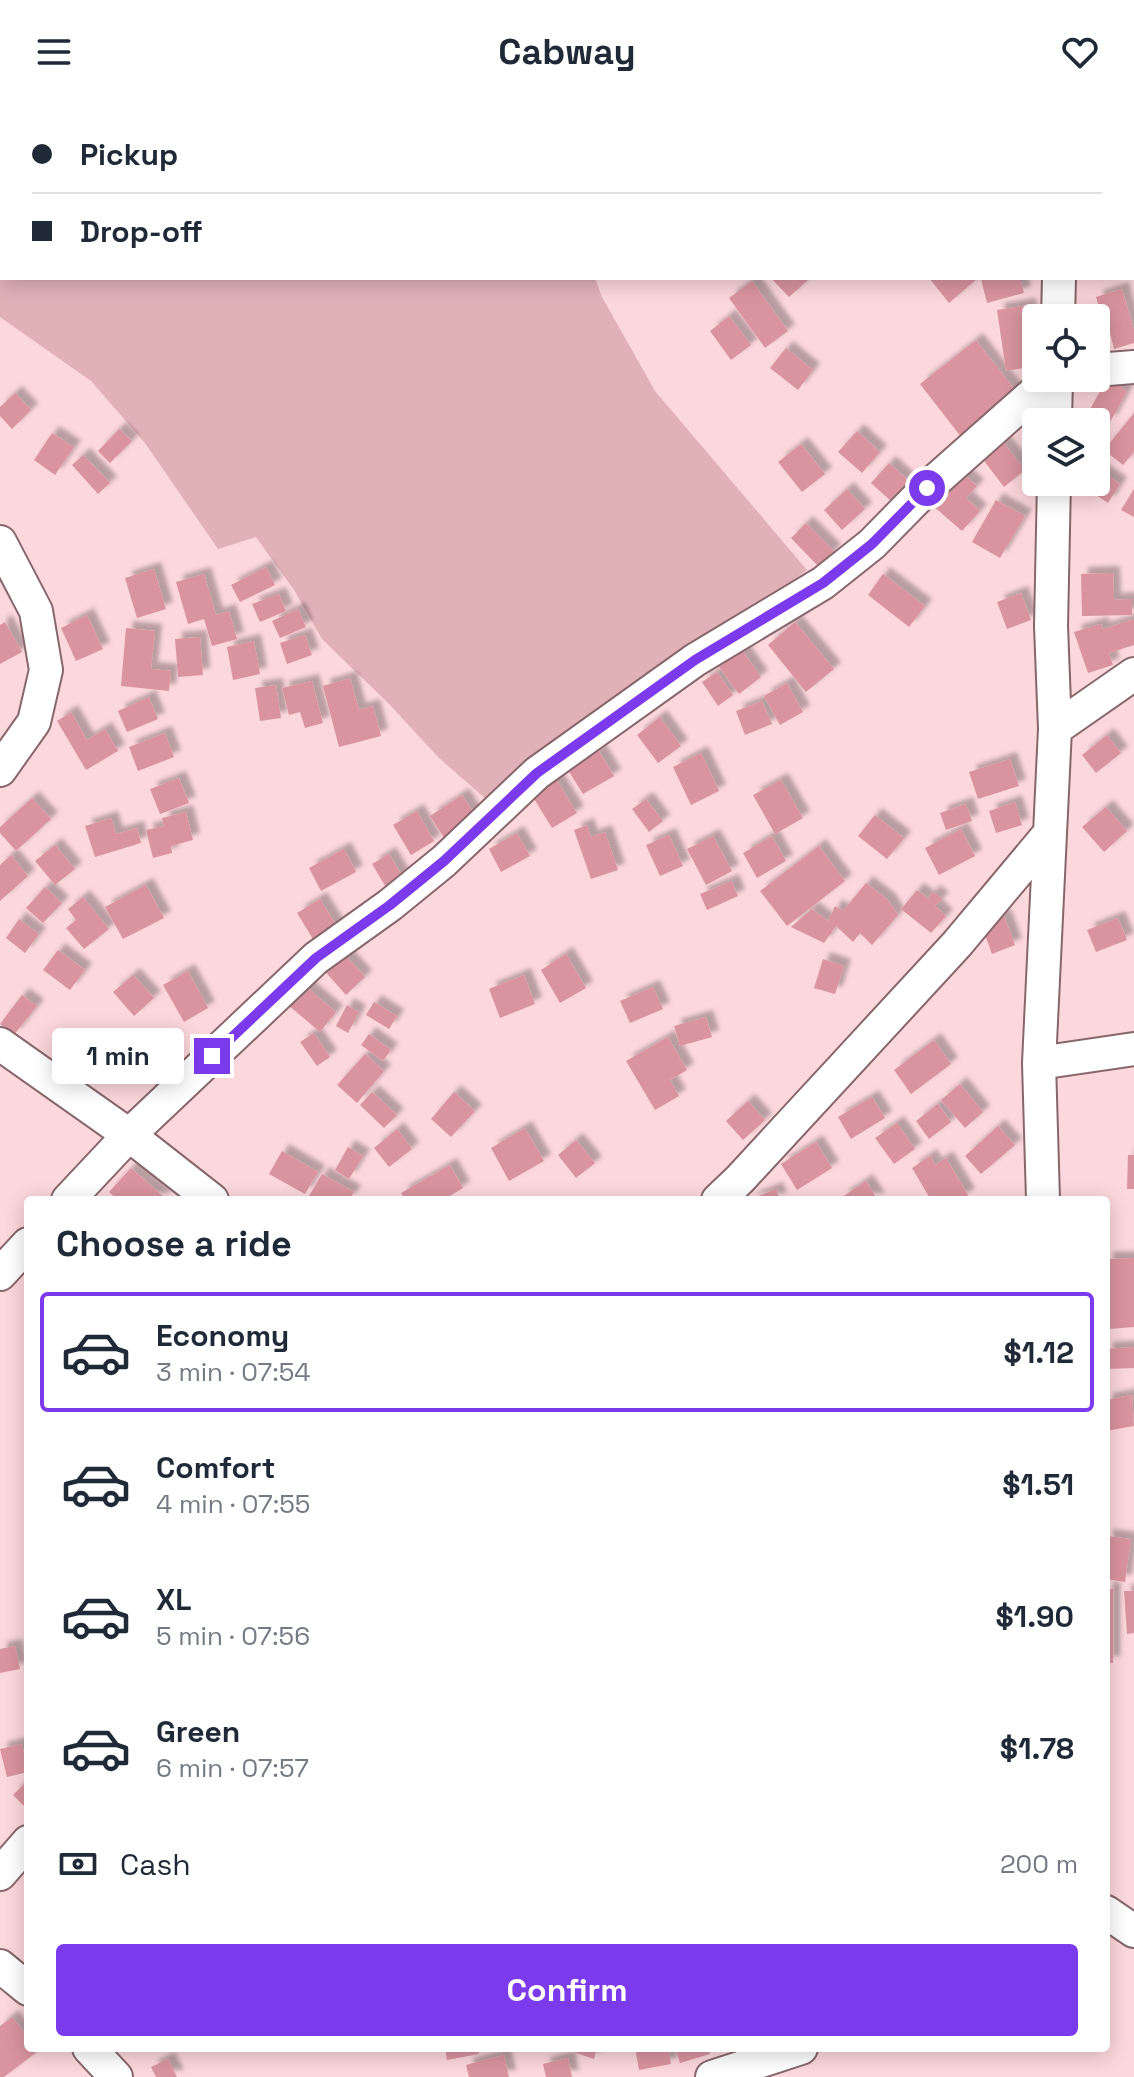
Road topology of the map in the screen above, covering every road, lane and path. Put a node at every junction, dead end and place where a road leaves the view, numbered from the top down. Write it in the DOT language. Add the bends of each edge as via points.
graph roads {
  1 [pos="1059,280"];
  2 [pos="1058,304"];
  3 [pos="1134,367"];
  4 [pos="1110,369"];
  5 [pos="1038,392"];
  6 [pos="1054,496"];
  7 [pos="0,542"];
  8 [pos="1134,674"];
  9 [pos="1055,729"];
  10 [pos="0,770"];
  11 [pos="1049,834"];
  12 [pos="0,1044"];
  13 [pos="1134,1049"];
  14 [pos="1039,1063"];
  15 [pos="129,1135"];
  16 [pos="72,1196"];
  17 [pos="207,1196"];
  18 [pos="722,1196"];
  19 [pos="1043,1196"];
  20 [pos="24,1248"];
  21 [pos="0,1274"];
  22 [pos="24,1847"];
  23 [pos="0,1874"];
  24 [pos="1110,1915"];
  25 [pos="1134,1931"];
  26 [pos="0,1966"];
  27 [pos="24,1986"];
  28 [pos="93,2052"];
  29 [pos="789,2052"];
  30 [pos="116,2077"];
  31 [pos="712,2077"];
  1 -- 2 [label="street"];
  3 -- 4 [label="street"];
  5 -- 15 [label="street" via="823,583 695,660 537,773 444,861 316,958"];
  6 -- 9 [label="street"];
  7 -- 10 [label="street" via="36,611 46,670 34,722"];
  8 -- 9 [label="street"];
  9 -- 11 [label="street"];
  11 -- 14 [label="street"];
  11 -- 18 [label="street" via="957,944"];
  12 -- 15 [label="street"];
  13 -- 14 [label="street"];
  14 -- 19 [label="street"];
  15 -- 16 [label="street"];
  15 -- 17 [label="street"];
  20 -- 21 [label="street"];
  22 -- 23 [label="street"];
  24 -- 25 [label="street"];
  26 -- 27 [label="street"];
  28 -- 30 [label="street"];
  29 -- 31 [label="street"];
}
